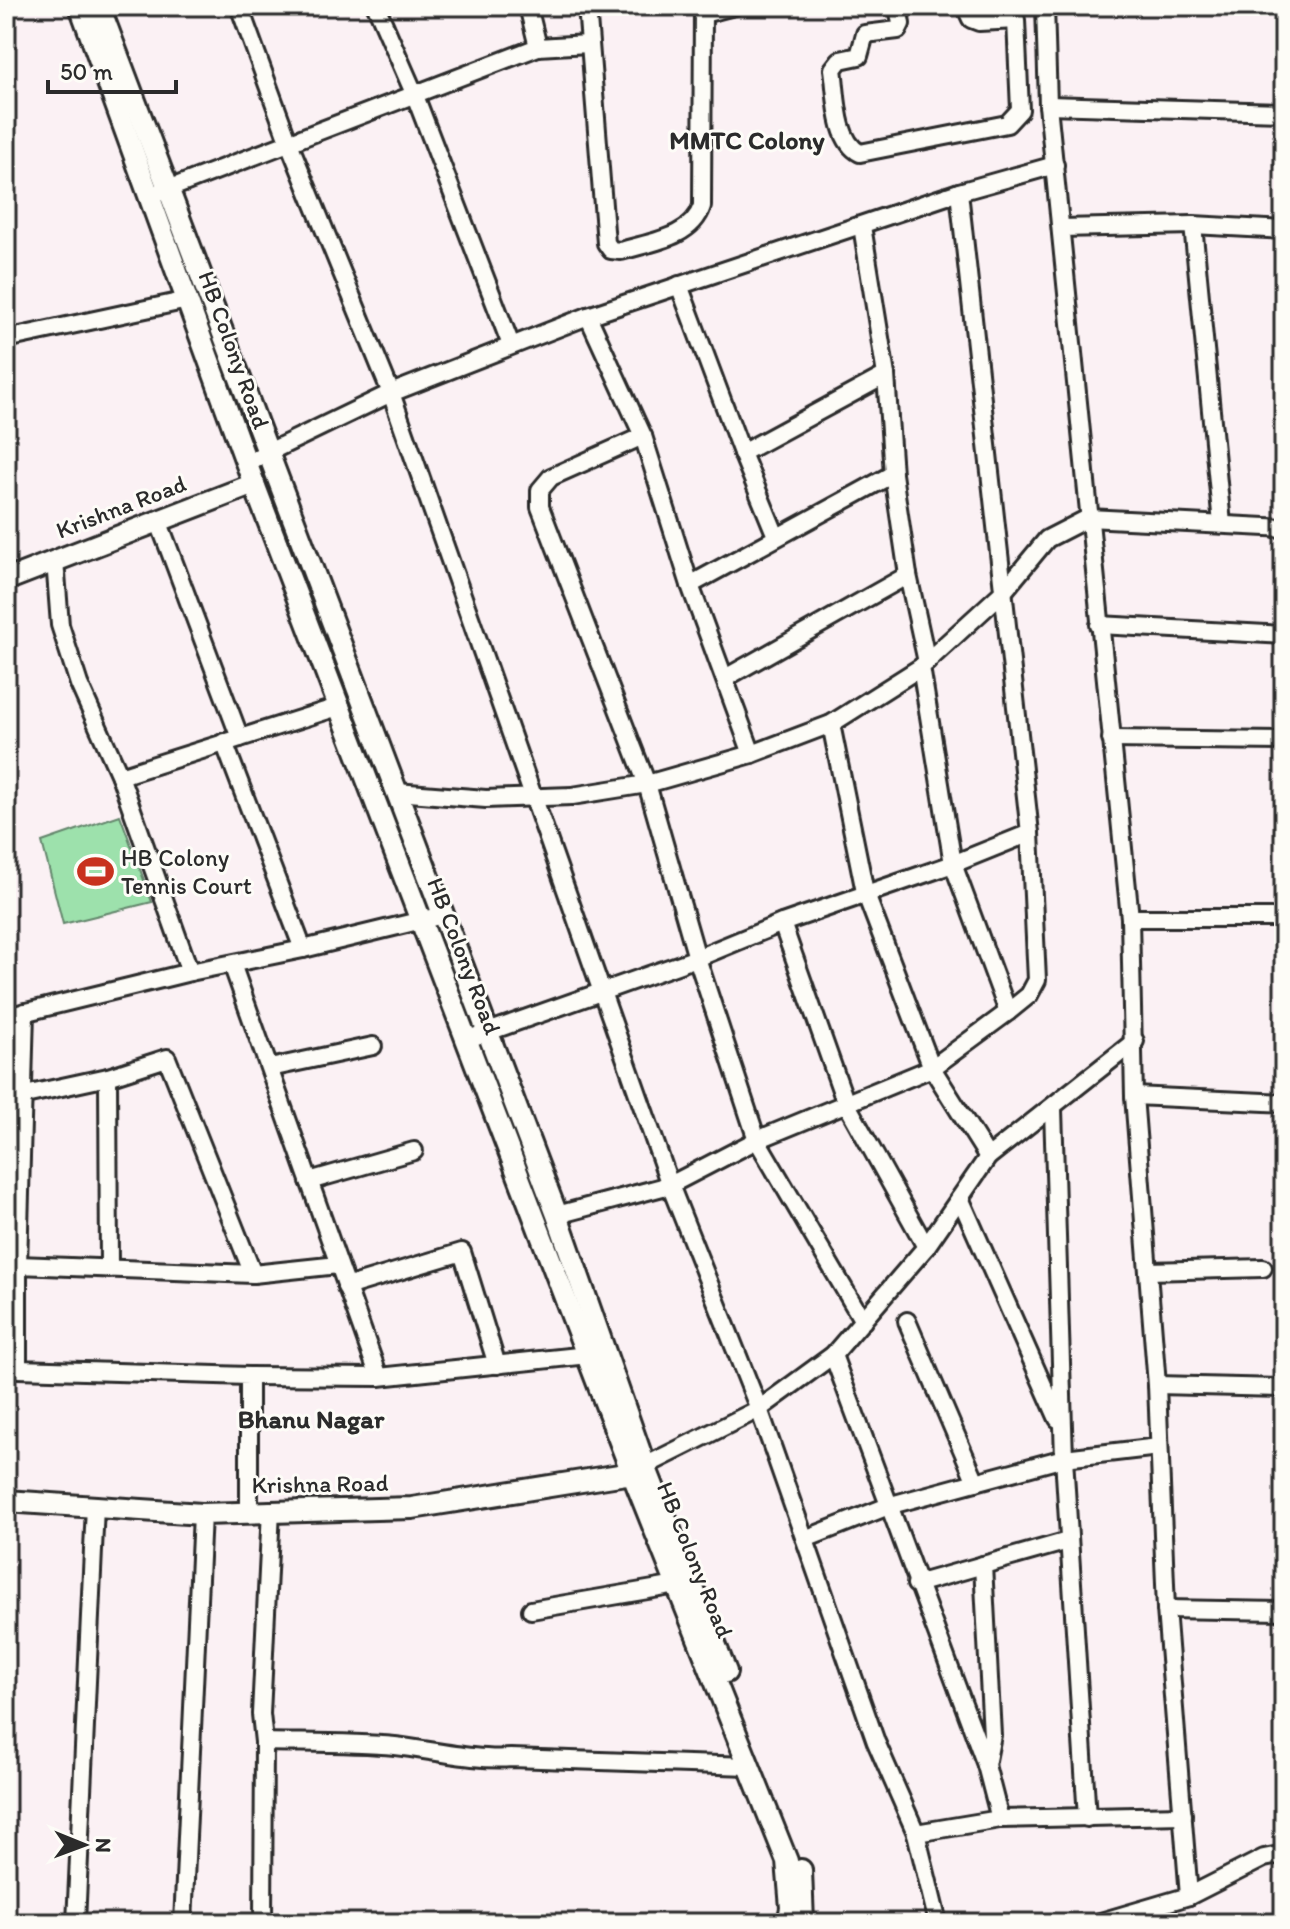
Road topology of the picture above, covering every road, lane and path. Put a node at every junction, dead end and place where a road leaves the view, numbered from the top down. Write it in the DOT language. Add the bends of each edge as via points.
graph roads {
  1 [pos="80,6"];
  2 [pos="99,6"];
  3 [pos="239,6"];
  4 [pos="376,6"];
  5 [pos="528,6"];
  6 [pos="587,6"];
  7 [pos="734,6"];
  8 [pos="898,6"];
  9 [pos="965,6"];
  10 [pos="703,10"];
  11 [pos="1045,12"];
  12 [pos="1016,20"];
  13 [pos="588,44"];
  14 [pos="538,47"];
  15 [pos="414,93"];
  16 [pos="1048,105"];
  17 [pos="1284,112"];
  18 [pos="289,143"];
  19 [pos="1055,165"];
  20 [pos="160,192"];
  21 [pos="959,192"];
  22 [pos="1193,225"];
  23 [pos="862,226"];
  24 [pos="1061,228"];
  25 [pos="1284,230"];
  26 [pos="679,285"];
  27 [pos="188,300"];
  28 [pos="588,316"];
  29 [pos="6,339"];
  30 [pos="511,345"];
  31 [pos="886,375"];
  32 [pos="391,393"];
  33 [pos="643,436"];
  34 [pos="742,453"];
  35 [pos="266,454"];
  36 [pos="246,463"];
  37 [pos="893,474"];
  38 [pos="254,484"];
  39 [pos="1088,518"];
  40 [pos="158,520"];
  41 [pos="1222,524"];
  42 [pos="1284,528"];
  43 [pos="776,536"];
  44 [pos="55,560"];
  45 [pos="908,575"];
  46 [pos="6,580"];
  47 [pos="690,585"];
  48 [pos="1004,591"];
  49 [pos="1099,625"];
  50 [pos="1284,635"];
  51 [pos="924,664"];
  52 [pos="727,677"];
  53 [pos="341,706"];
  54 [pos="831,724"];
  55 [pos="1111,739"];
  56 [pos="232,740"];
  57 [pos="1284,741"];
  58 [pos="752,754"];
  59 [pos="120,776"];
  60 [pos="647,784"];
  61 [pos="396,792"];
  62 [pos="532,797"];
  63 [pos="1030,833"];
  64 [pos="953,864"];
  65 [pos="865,892"];
  66 [pos="433,918"];
  67 [pos="1130,918"];
  68 [pos="1284,918"];
  69 [pos="782,923"];
  70 [pos="303,949"];
  71 [pos="697,958"];
  72 [pos="232,964"];
  73 [pos="190,972"];
  74 [pos="600,993"];
  75 [pos="25,1012"];
  76 [pos="1008,1012"];
  77 [pos="6,1017"];
  78 [pos="477,1036"];
  79 [pos="1135,1041"];
  80 [pos="373,1046"];
  81 [pos="270,1068"];
  82 [pos="932,1068"];
  83 [pos="108,1077"];
  84 [pos="25,1095"];
  85 [pos="1134,1096"];
  86 [pos="845,1101"];
  87 [pos="1284,1103"];
  88 [pos="1053,1109"];
  89 [pos="757,1140"];
  90 [pos="414,1151"];
  91 [pos="988,1157"];
  92 [pos="309,1181"];
  93 [pos="670,1185"];
  94 [pos="960,1198"];
  95 [pos="557,1215"];
  96 [pos="926,1247"];
  97 [pos="18,1265"];
  98 [pos="338,1265"];
  99 [pos="1263,1268"];
  100 [pos="109,1269"];
  101 [pos="1148,1271"];
  102 [pos="253,1274"];
  103 [pos="346,1287"];
  104 [pos="863,1321"];
  105 [pos="907,1321"];
  106 [pos="588,1355"];
  107 [pos="833,1355"];
  108 [pos="497,1365"];
  109 [pos="249,1376"];
  110 [pos="379,1377"];
  111 [pos="1157,1385"];
  112 [pos="1284,1388"];
  113 [pos="759,1409"];
  114 [pos="1063,1429"];
  115 [pos="1159,1447"];
  116 [pos="1064,1458"];
  117 [pos="638,1470"];
  118 [pos="976,1482"];
  119 [pos="6,1501"];
  120 [pos="891,1505"];
  121 [pos="95,1506"];
  122 [pos="249,1510"];
  123 [pos="271,1510"];
  124 [pos="202,1514"];
  125 [pos="805,1539"];
  126 [pos="1068,1541"];
  127 [pos="983,1565"];
  128 [pos="916,1584"];
  129 [pos="677,1585"];
  130 [pos="1166,1609"];
  131 [pos="531,1610"];
  132 [pos="1284,1611"];
  133 [pos="264,1742"];
  134 [pos="986,1765"];
  135 [pos="749,1766"];
  136 [pos="1183,1815"];
  137 [pos="1087,1818"];
  138 [pos="1000,1819"];
  139 [pos="916,1833"];
  140 [pos="1284,1854"];
  141 [pos="1189,1896"];
  142 [pos="76,1923"];
  143 [pos="183,1923"];
  144 [pos="263,1923"];
  145 [pos="788,1923"];
  146 [pos="803,1923"];
  147 [pos="938,1923"];
  148 [pos="1097,1923"];
  1 -- 20 [label="street, HB Colony Road"];
  2 -- 20 [label="street"];
  3 -- 18 [label="street"];
  4 -- 15 [label="street"];
  5 -- 14 [label="street"];
  6 -- 13 [label="street"];
  7 -- 10 [label="street"];
  8 -- 12 [label="street" via="898,30 865,34 859,56 840,60 833,69 844,138 860,153 1016,118"];
  9 -- 12 [label="street" via="971,19 979,22"];
  10 -- 13 [label="street" via="698,220 685,230 621,251 606,243"];
  11 -- 12 [label="street"];
  11 -- 16 [label="street"];
  13 -- 14 [label="street"];
  14 -- 15 [label="street"];
  15 -- 18 [label="street"];
  15 -- 30 [label="street"];
  16 -- 17 [label="street"];
  16 -- 19 [label="street"];
  18 -- 20 [label="street"];
  18 -- 32 [label="street"];
  19 -- 21 [label="street"];
  19 -- 24 [label="street"];
  20 -- 27 [label="street, HB Colony Road"];
  20 -- 35 [label="street"];
  21 -- 23 [label="street"];
  21 -- 48 [label="street"];
  22 -- 24 [label="street"];
  22 -- 25 [label="street"];
  22 -- 41 [label="street"];
  23 -- 26 [label="street"];
  23 -- 31 [label="street"];
  24 -- 39 [label="street"];
  26 -- 28 [label="street"];
  26 -- 34 [label="street"];
  27 -- 29 [label="street"];
  27 -- 36 [label="street, HB Colony Road"];
  28 -- 30 [label="street"];
  28 -- 33 [label="street"];
  30 -- 32 [label="street"];
  31 -- 34 [label="street"];
  31 -- 37 [label="street"];
  32 -- 35 [label="street"];
  32 -- 62 [label="street"];
  33 -- 47 [label="street"];
  33 -- 60 [label="street" via="551,477 540,490 540,507"];
  34 -- 43 [label="street"];
  35 -- 36 [label="street"];
  35 -- 61 [label="street"];
  36 -- 38 [label="street, HB Colony Road"];
  37 -- 43 [label="street"];
  37 -- 45 [label="street"];
  38 -- 40 [label="street, Krishna Road"];
  38 -- 53 [label="street, HB Colony Road"];
  39 -- 41 [label="street"];
  39 -- 48 [label="street" via="1047,539"];
  39 -- 49 [label="street"];
  40 -- 44 [label="street, Krishna Road"];
  40 -- 56 [label="street"];
  41 -- 42 [label="street"];
  43 -- 47 [label="street"];
  44 -- 46 [label="street, Krishna Road"];
  44 -- 59 [label="street" via="60,625 79,684"];
  45 -- 51 [label="street"];
  45 -- 52 [label="street"];
  47 -- 52 [label="street"];
  48 -- 51 [label="street"];
  48 -- 63 [label="street"];
  49 -- 50 [label="street"];
  49 -- 55 [label="street"];
  51 -- 54 [label="street"];
  51 -- 64 [label="street"];
  52 -- 58 [label="street"];
  53 -- 56 [label="street"];
  53 -- 66 [label="street, HB Colony Road"];
  54 -- 58 [label="street"];
  54 -- 65 [label="street"];
  55 -- 57 [label="street"];
  55 -- 67 [label="street"];
  56 -- 59 [label="street"];
  56 -- 70 [label="street"];
  58 -- 60 [label="street"];
  59 -- 73 [label="street"];
  60 -- 62 [label="street"];
  60 -- 71 [label="street"];
  61 -- 62 [label="street"];
  61 -- 66 [label="street"];
  62 -- 74 [label="street"];
  63 -- 64 [label="street"];
  63 -- 76 [label="street" via="1037,980 1029,995"];
  64 -- 65 [label="street"];
  64 -- 76 [label="street"];
  65 -- 69 [label="street"];
  65 -- 82 [label="street"];
  66 -- 70 [label="street"];
  66 -- 78 [label="street, HB Colony Road"];
  67 -- 68 [label="street"];
  67 -- 79 [label="street"];
  69 -- 71 [label="street"];
  69 -- 86 [label="street"];
  70 -- 72 [label="street"];
  71 -- 74 [label="street"];
  71 -- 89 [label="street"];
  72 -- 73 [label="street"];
  72 -- 81 [label="street"];
  73 -- 75 [label="street"];
  74 -- 78 [label="street"];
  74 -- 93 [label="street"];
  75 -- 77 [label="street"];
  75 -- 84 [label="street"];
  76 -- 82 [label="street"];
  78 -- 95 [label="street"];
  78 -- 106 [label="street, HB Colony Road"];
  79 -- 85 [label="street"];
  79 -- 88 [label="street"];
  80 -- 81 [label="street"];
  81 -- 92 [label="street"];
  82 -- 86 [label="street"];
  82 -- 91 [label="street"];
  83 -- 84 [label="street"];
  83 -- 100 [label="street"];
  83 -- 102 [label="street" via="167,1058"];
  84 -- 97 [label="street"];
  85 -- 87 [label="street"];
  85 -- 101 [label="street"];
  86 -- 89 [label="street"];
  86 -- 96 [label="street"];
  88 -- 91 [label="street"];
  88 -- 114 [label="street"];
  89 -- 93 [label="street"];
  89 -- 104 [label="street"];
  90 -- 92 [label="street"];
  91 -- 94 [label="street"];
  92 -- 98 [label="street"];
  93 -- 95 [label="street"];
  93 -- 113 [label="street"];
  94 -- 96 [label="street"];
  94 -- 114 [label="street"];
  95 -- 117 [label="street"];
  96 -- 104 [label="street"];
  97 -- 100 [label="street"];
  97 -- 109 [label="street" via="18,1369"];
  98 -- 102 [label="street"];
  98 -- 103 [label="street"];
  99 -- 101 [label="street"];
  100 -- 102 [label="street"];
  101 -- 111 [label="street"];
  103 -- 108 [label="street" via="462,1252"];
  103 -- 110 [label="street"];
  104 -- 107 [label="street"];
  105 -- 118 [label="street"];
  106 -- 108 [label="street"];
  106 -- 117 [label="street, HB Colony Road"];
  107 -- 113 [label="street"];
  107 -- 120 [label="street"];
  108 -- 110 [label="street"];
  109 -- 110 [label="street"];
  109 -- 122 [label="street"];
  111 -- 112 [label="street"];
  111 -- 115 [label="street"];
  113 -- 117 [label="street"];
  113 -- 125 [label="street"];
  114 -- 116 [label="street"];
  115 -- 116 [label="street"];
  115 -- 130 [label="street"];
  116 -- 118 [label="street"];
  116 -- 126 [label="street"];
  117 -- 123 [label="street, Krishna Road" via="412,1508"];
  117 -- 129 [label="street, HB Colony Road"];
  117 -- 146 [label="street" via="800,1859"];
  118 -- 120 [label="street"];
  119 -- 121 [label="street, Krishna Road"];
  120 -- 125 [label="street"];
  120 -- 128 [label="street"];
  121 -- 124 [label="street, Krishna Road"];
  121 -- 142 [label="street"];
  122 -- 123 [label="street, Krishna Road"];
  122 -- 124 [label="street, Krishna Road"];
  123 -- 133 [label="street"];
  124 -- 143 [label="street"];
  125 -- 139 [label="street" via="876,1742"];
  126 -- 127 [label="street"];
  126 -- 137 [label="street"];
  127 -- 128 [label="street"];
  127 -- 134 [label="street" via="992,1735"];
  128 -- 134 [label="street"];
  129 -- 131 [label="street"];
  129 -- 135 [label="street, HB Colony Road"];
  130 -- 132 [label="street"];
  130 -- 136 [label="street"];
  133 -- 135 [label="street" via="370,1744 486,1760"];
  133 -- 144 [label="street"];
  134 -- 138 [label="street"];
  135 -- 145 [label="street, HB Colony Road" via="787,1861"];
  136 -- 137 [label="street"];
  136 -- 141 [label="street"];
  137 -- 138 [label="street"];
  138 -- 139 [label="street"];
  139 -- 147 [label="street"];
  140 -- 141 [label="street" via="1264,1858"];
  141 -- 148 [label="street"];
}
